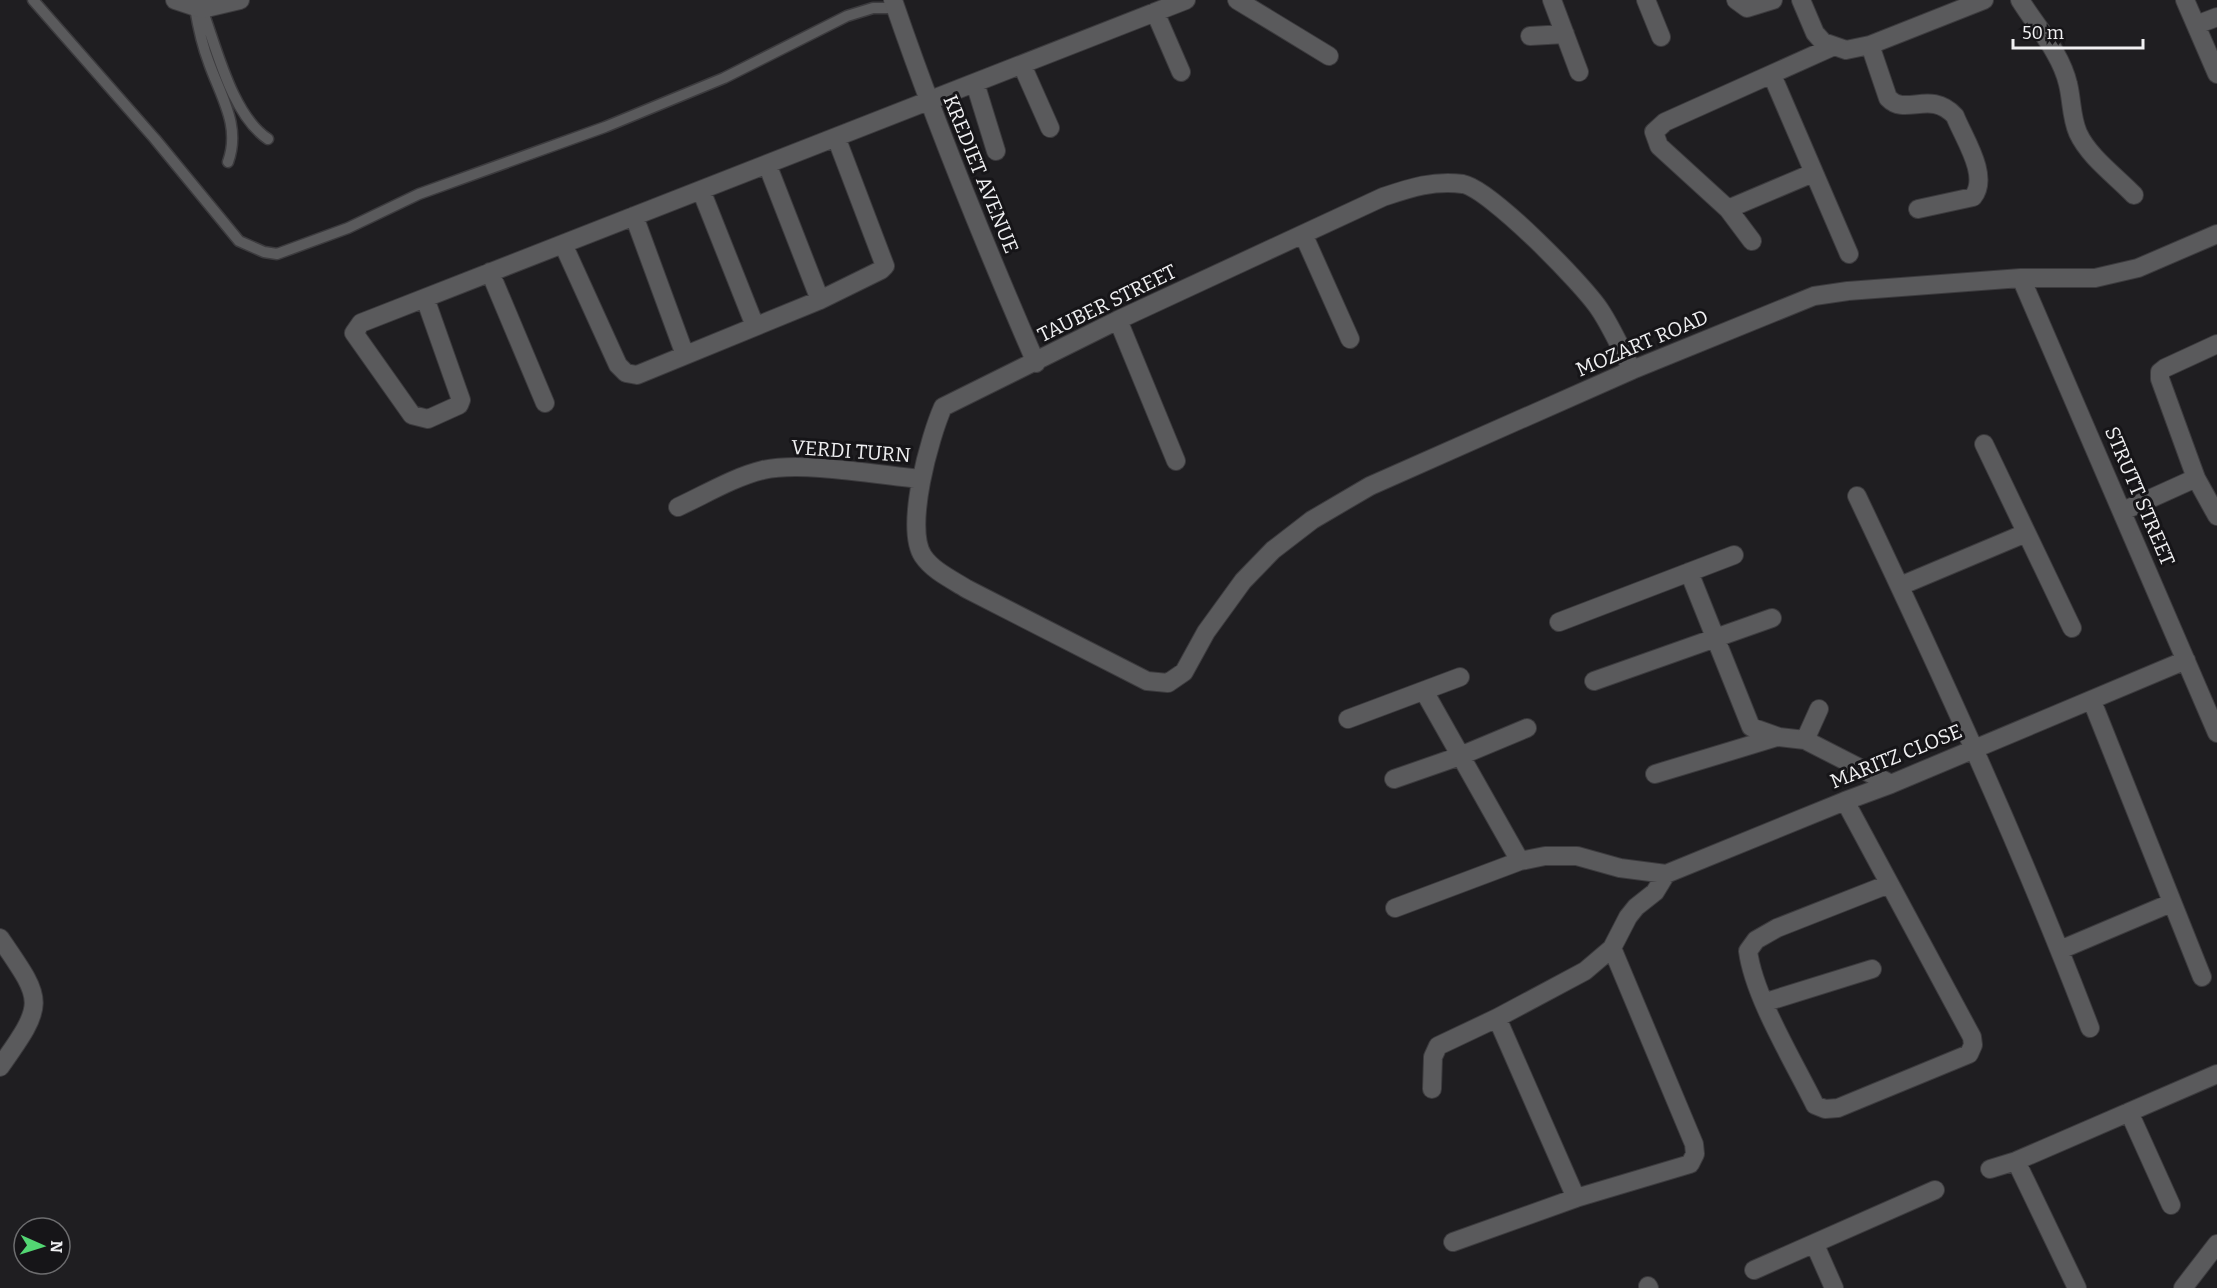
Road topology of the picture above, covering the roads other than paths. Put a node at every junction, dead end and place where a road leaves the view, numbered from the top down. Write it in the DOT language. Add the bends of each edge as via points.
graph roads {
  1 [pos="33,0"];
  2 [pos="175,0"];
  3 [pos="240,0"];
  4 [pos="1186,0"];
  5 [pos="1238,0"];
  6 [pos="1552,0"];
  7 [pos="1646,0"];
  8 [pos="1736,0"];
  9 [pos="1773,0"];
  10 [pos="1801,0"];
  11 [pos="2020,0"];
  12 [pos="2185,0"];
  13 [pos="1978,1"];
  14 [pos="894,4"];
  15 [pos="198,8"];
  16 [pos="1155,12"];
  17 [pos="2217,17"];
  18 [pos="2196,25"];
  19 [pos="1565,34"];
  20 [pos="1530,36"];
  21 [pos="1661,37"];
  22 [pos="1870,45"];
  23 [pos="1832,46"];
  24 [pos="1329,56"];
  25 [pos="1022,65"];
  26 [pos="1181,72"];
  27 [pos="1579,72"];
  28 [pos="2217,74"];
  29 [pos="1772,75"];
  30 [pos="975,83"];
  31 [pos="928,102"];
  32 [pos="1050,128"];
  33 [pos="836,137"];
  34 [pos="268,139"];
  35 [pos="996,151"];
  36 [pos="228,162"];
  37 [pos="767,164"];
  38 [pos="1813,173"];
  39 [pos="701,190"];
  40 [pos="2134,195"];
  41 [pos="1728,208"];
  42 [pos="1918,209"];
  43 [pos="634,216"];
  44 [pos="2217,234"];
  45 [pos="1304,236"];
  46 [pos="1752,241"];
  47 [pos="563,244"];
  48 [pos="1849,254"];
  49 [pos="490,272"];
  50 [pos="2021,278"];
  51 [pos="426,297"];
  52 [pos="819,300"];
  53 [pos="1118,320"];
  54 [pos="755,326"];
  55 [pos="1350,339"];
  56 [pos="2217,344"];
  57 [pos="685,355"];
  58 [pos="1036,363"];
  59 [pos="1632,370"];
  60 [pos="545,403"];
  61 [pos="1984,444"];
  62 [pos="1176,460"];
  63 [pos="2196,478"];
  64 [pos="921,479"];
  65 [pos="1857,496"];
  66 [pos="678,507"];
  67 [pos="2123,511"];
  68 [pos="2217,516"];
  69 [pos="2026,533"];
  70 [pos="1734,555"];
  71 [pos="1689,572"];
  72 [pos="1900,586"];
  73 [pos="1772,618"];
  74 [pos="1559,622"];
  75 [pos="2072,628"];
  76 [pos="1717,636"];
  77 [pos="2186,660"];
  78 [pos="1460,677"];
  79 [pos="1174,681"];
  80 [pos="1594,681"];
  81 [pos="1424,690"];
  82 [pos="2092,701"];
  83 [pos="1819,709"];
  84 [pos="1348,719"];
  85 [pos="1527,728"];
  86 [pos="2217,733"];
  87 [pos="1779,737"];
  88 [pos="1804,740"];
  89 [pos="1974,748"];
  90 [pos="1460,756"];
  91 [pos="1655,774"];
  92 [pos="1394,779"];
  93 [pos="1891,784"];
  94 [pos="1845,801"];
  95 [pos="1520,861"];
  96 [pos="1666,874"];
  97 [pos="1889,884"];
  98 [pos="2171,903"];
  99 [pos="1395,908"];
  100 [pos="0,938"];
  101 [pos="1612,948"];
  102 [pos="2060,950"];
  103 [pos="1872,969"];
  104 [pos="2202,977"];
  105 [pos="1766,1002"];
  106 [pos="1497,1018"];
  107 [pos="2090,1028"];
  108 [pos="0,1067"];
  109 [pos="2217,1074"];
  110 [pos="1432,1089"];
  111 [pos="2129,1112"];
  112 [pos="2016,1161"];
  113 [pos="1990,1168"];
  114 [pos="1935,1190"];
  115 [pos="1576,1198"];
  116 [pos="2170,1205"];
  117 [pos="1454,1242"];
  118 [pos="2217,1244"];
  119 [pos="1815,1245"];
  120 [pos="1754,1270"];
  121 [pos="1834,1288"];
  122 [pos="2077,1288"];
  123 [pos="2183,1288"];
  1 -- 14 [label="lane" via="239,241 277,254 348,228 419,194 605,127 724,78 847,16"];
  2 -- 15 [label="street"];
  3 -- 15 [label="street"];
  4 -- 16 [label="street"];
  5 -- 24 [label="street"];
  6 -- 19 [label="street"];
  7 -- 21 [label="street"];
  8 -- 9 [label="street" via="1746,8"];
  10 -- 23 [label="street" via="1815,33"];
  11 -- 40 [label="street" via="2060,61 2079,134 2093,155"];
  12 -- 18 [label="street"];
  13 -- 22 [label="street"];
  14 -- 31 [label="street, KREDIET AVENUE"];
  15 -- 34 [label="lane" via="248,122"];
  15 -- 36 [label="lane" via="208,63 234,132"];
  16 -- 25 [label="street"];
  16 -- 26 [label="street"];
  17 -- 18 [label="street"];
  18 -- 28 [label="street"];
  19 -- 20 [label="street"];
  19 -- 27 [label="street"];
  22 -- 23 [label="street" via="1846,50"];
  22 -- 42 [label="street" via="1888,98 1895,104 1933,102 1950,111 1978,172 1979,187 1973,196"];
  23 -- 29 [label="street"];
  25 -- 30 [label="street"];
  25 -- 32 [label="street"];
  29 -- 38 [label="street"];
  29 -- 41 [label="street" via="1665,122 1654,132 1659,146"];
  30 -- 31 [label="street"];
  30 -- 35 [label="street"];
  31 -- 33 [label="street"];
  31 -- 58 [label="street, KREDIET AVENUE"];
  33 -- 37 [label="street"];
  33 -- 52 [label="street" via="885,266"];
  37 -- 39 [label="street"];
  37 -- 52 [label="street"];
  38 -- 41 [label="street"];
  38 -- 48 [label="street"];
  39 -- 43 [label="street"];
  39 -- 54 [label="street"];
  41 -- 46 [label="street"];
  43 -- 47 [label="street"];
  43 -- 57 [label="street"];
  44 -- 50 [label="street, MOZART ROAD" via="2138,268 2105,276"];
  45 -- 53 [label="street, TAUBER STREET"];
  45 -- 55 [label="street"];
  45 -- 59 [label="street, TAUBER STREET" via="1383,197 1426,183 1465,184 1502,207 1600,309"];
  47 -- 49 [label="street"];
  47 -- 57 [label="street" via="618,365 626,373 637,375"];
  49 -- 51 [label="street"];
  49 -- 60 [label="street"];
  50 -- 59 [label="street, MOZART ROAD" via="1814,296"];
  50 -- 67 [label="street, STRUTT STREET"];
  51 -- 51 [label="street" via="361,323 354,333 412,415 428,419 459,405 461,400"];
  52 -- 54 [label="street"];
  53 -- 58 [label="street, TAUBER STREET"];
  53 -- 62 [label="street"];
  54 -- 57 [label="street"];
  56 -- 63 [label="street" via="2160,372"];
  58 -- 64 [label="street, TAUBER STREET" via="943,407"];
  59 -- 79 [label="street, MOZART ROAD" via="1370,486 1312,520 1273,550 1243,581 1206,632 1184,672"];
  61 -- 69 [label="street"];
  63 -- 67 [label="street"];
  63 -- 68 [label="street"];
  64 -- 66 [label="street, VERDI TURN" via="790,467 738,479"];
  64 -- 79 [label="street, TAUBER STREET" via="916,537 922,556 943,574 1147,681"];
  65 -- 72 [label="street"];
  67 -- 77 [label="street, STRUTT STREET"];
  69 -- 72 [label="street"];
  69 -- 75 [label="street"];
  70 -- 71 [label="street"];
  71 -- 74 [label="street"];
  71 -- 76 [label="street"];
  72 -- 89 [label="street"];
  73 -- 76 [label="street"];
  76 -- 80 [label="street"];
  76 -- 87 [label="street" via="1751,727"];
  77 -- 82 [label="street, MARITZ CLOSE"];
  77 -- 86 [label="street, STRUTT STREET"];
  78 -- 81 [label="street"];
  81 -- 84 [label="street"];
  81 -- 90 [label="street"];
  82 -- 89 [label="street, MARITZ CLOSE"];
  82 -- 98 [label="street"];
  83 -- 88 [label="street"];
  85 -- 90 [label="street"];
  87 -- 88 [label="street"];
  87 -- 91 [label="street"];
  88 -- 93 [label="street"];
  89 -- 93 [label="street, MARITZ CLOSE"];
  89 -- 102 [label="street"];
  90 -- 92 [label="street"];
  90 -- 95 [label="street"];
  93 -- 94 [label="street, MARITZ CLOSE"];
  94 -- 96 [label="street, MARITZ CLOSE"];
  94 -- 97 [label="street"];
  95 -- 96 [label="street, MARITZ CLOSE" via="1577,856 1620,868"];
  95 -- 99 [label="street, MARITZ CLOSE"];
  96 -- 101 [label="street" via="1655,892 1628,917"];
  97 -- 105 [label="street" via="1756,940 1748,951 1750,964"];
  97 -- 105 [label="street" via="1972,1036 1969,1054 1838,1108 1825,1109 1815,1105"];
  98 -- 102 [label="street"];
  98 -- 104 [label="street"];
  100 -- 108 [label="street" via="29,980 34,1004 29,1025"];
  101 -- 106 [label="street" via="1585,971"];
  101 -- 115 [label="street" via="1695,1154 1690,1164"];
  102 -- 107 [label="street"];
  103 -- 105 [label="street"];
  106 -- 110 [label="street" via="1438,1046 1433,1057"];
  106 -- 115 [label="street"];
  109 -- 111 [label="street"];
  111 -- 112 [label="street"];
  111 -- 116 [label="street"];
  112 -- 113 [label="street"];
  112 -- 122 [label="street"];
  114 -- 119 [label="street"];
  115 -- 117 [label="street"];
  118 -- 123 [label="street"];
  119 -- 120 [label="street"];
  119 -- 121 [label="street"];
}
